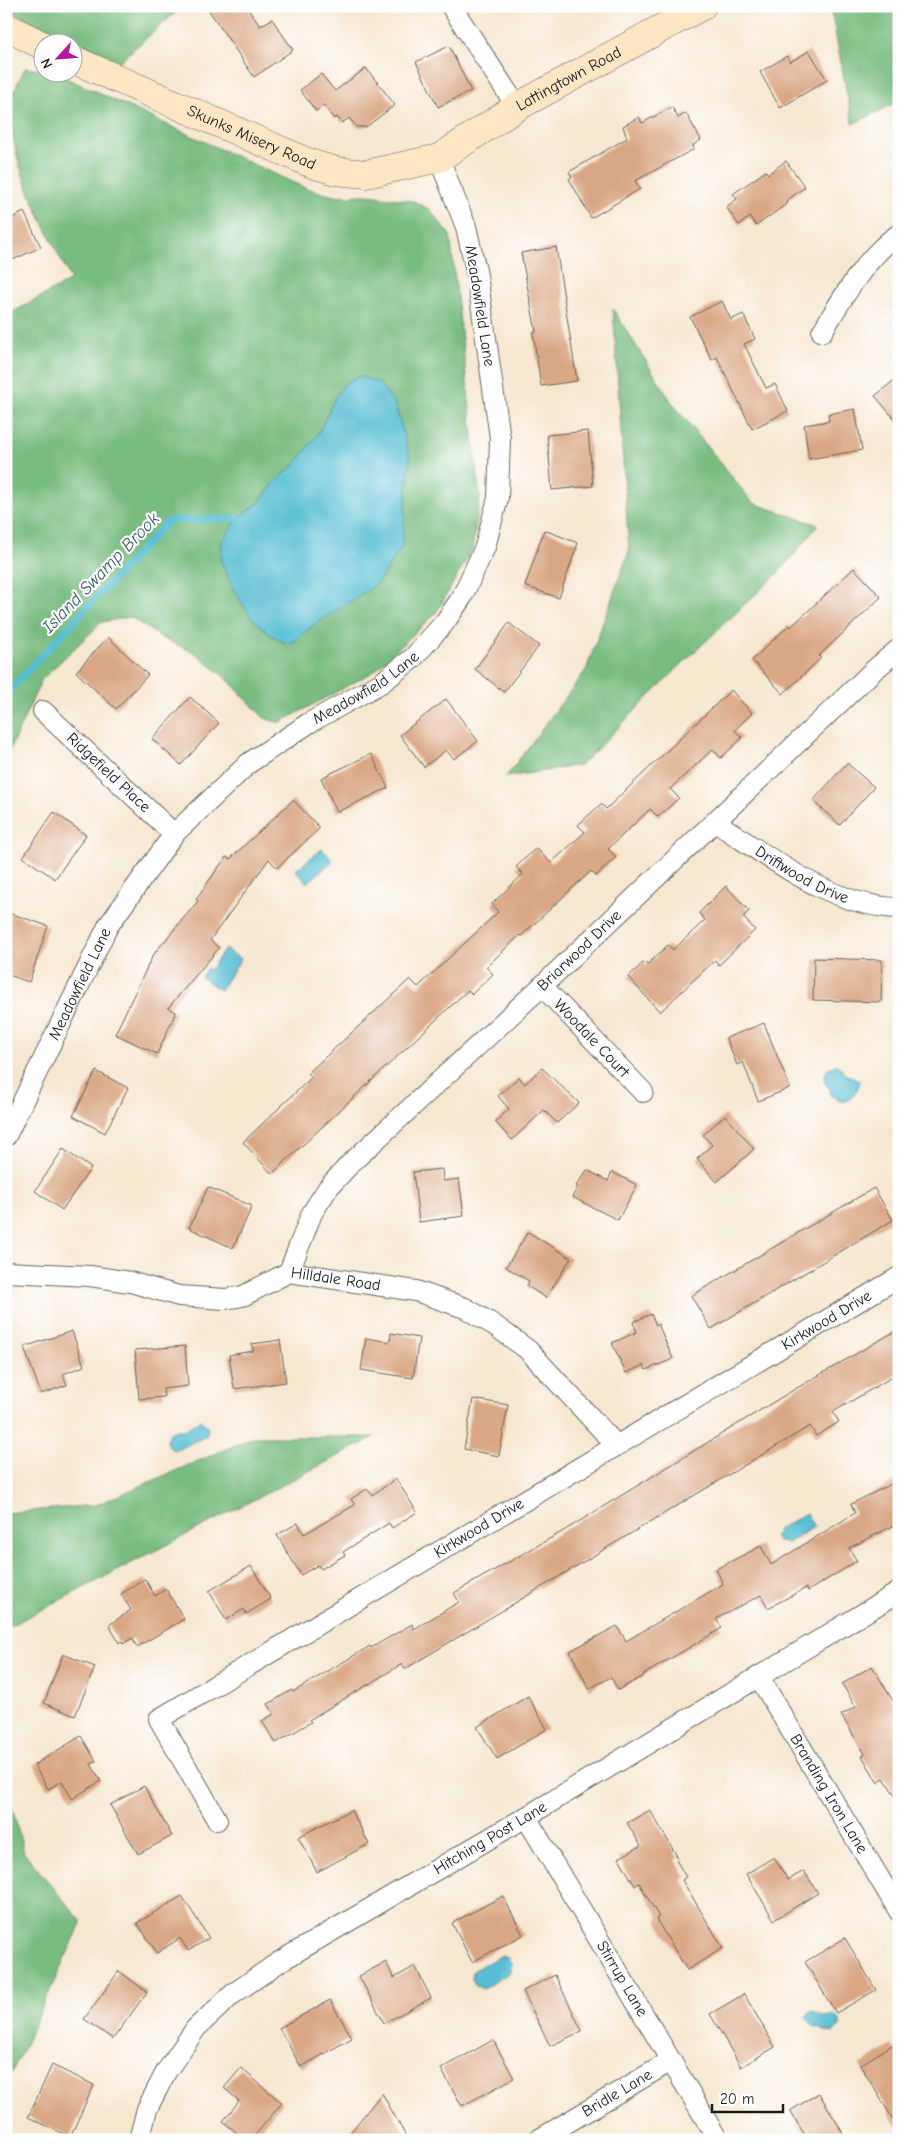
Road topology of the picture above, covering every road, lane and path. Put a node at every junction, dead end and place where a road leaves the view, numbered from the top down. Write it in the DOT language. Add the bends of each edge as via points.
graph roads {
  1 [pos="451,6"];
  2 [pos="702,6"];
  3 [pos="8,32"];
  4 [pos="32,41"];
  5 [pos="82,63"];
  6 [pos="517,108"];
  7 [pos="439,158"];
  8 [pos="899,234"];
  9 [pos="822,332"];
  10 [pos="899,649"];
  11 [pos="43,711"];
  12 [pos="716,822"];
  13 [pos="174,834"];
  14 [pos="899,908"];
  15 [pos="542,986"];
  16 [pos="643,1092"];
  17 [pos="6,1136"];
  18 [pos="6,1272"];
  19 [pos="289,1272"];
  20 [pos="899,1278"];
  21 [pos="616,1445"];
  22 [pos="899,1592"];
  23 [pos="759,1677"];
  24 [pos="526,1817"];
  25 [pos="217,1820"];
  26 [pos="899,1911"];
  27 [pos="671,2061"];
  28 [pos="139,2140"];
  29 [pos="538,2140"];
  30 [pos="718,2140"];
  1 -- 6 [label="street"];
  2 -- 6 [label="main road, Lattingtown Road"];
  3 -- 4 [label="main road"];
  5 -- 7 [label="main road, Skunks Misery Road" via="312,164 336,171 366,174"];
  6 -- 7 [label="main road, Lattingtown Road"];
  7 -- 13 [label="street, Meadowfield Lane" via="466,228 477,275 500,438 498,498 485,548 462,597 413,658 382,683 309,723 249,763"];
  8 -- 9 [label="street" via="887,242 848,289"];
  10 -- 12 [label="street, Briarwood Drive"];
  11 -- 13 [label="street, Ridgefield Place"];
  12 -- 14 [label="street, Driftwood Drive" via="815,886 863,903"];
  12 -- 15 [label="street, Briarwood Drive"];
  13 -- 17 [label="street, Meadowfield Lane" via="108,926"];
  15 -- 16 [label="street, Woodale Court"];
  15 -- 19 [label="street, Briarwood Drive" via="328,1188 312,1213"];
  18 -- 19 [label="street, Hilldale Road" via="90,1276 130,1282 179,1296 225,1300 243,1296"];
  19 -- 21 [label="street, Hilldale Road" via="416,1290 465,1308 528,1350"];
  20 -- 21 [label="street, Kirkwood Drive"];
  21 -- 25 [label="street, Kirkwood Drive" via="159,1718"];
  22 -- 23 [label="street, Hitching Post Lane"];
  23 -- 24 [label="street, Hitching Post Lane"];
  23 -- 26 [label="street, Branding Iron Lane"];
  24 -- 27 [label="street, Stirrup Lane"];
  24 -- 28 [label="street, Hitching Post Lane" via="280,1962 233,1994 196,2028 166,2072 147,2109"];
  27 -- 29 [label="street, Bridle Lane"];
  27 -- 30 [label="street, Stirrup Lane"];
}
